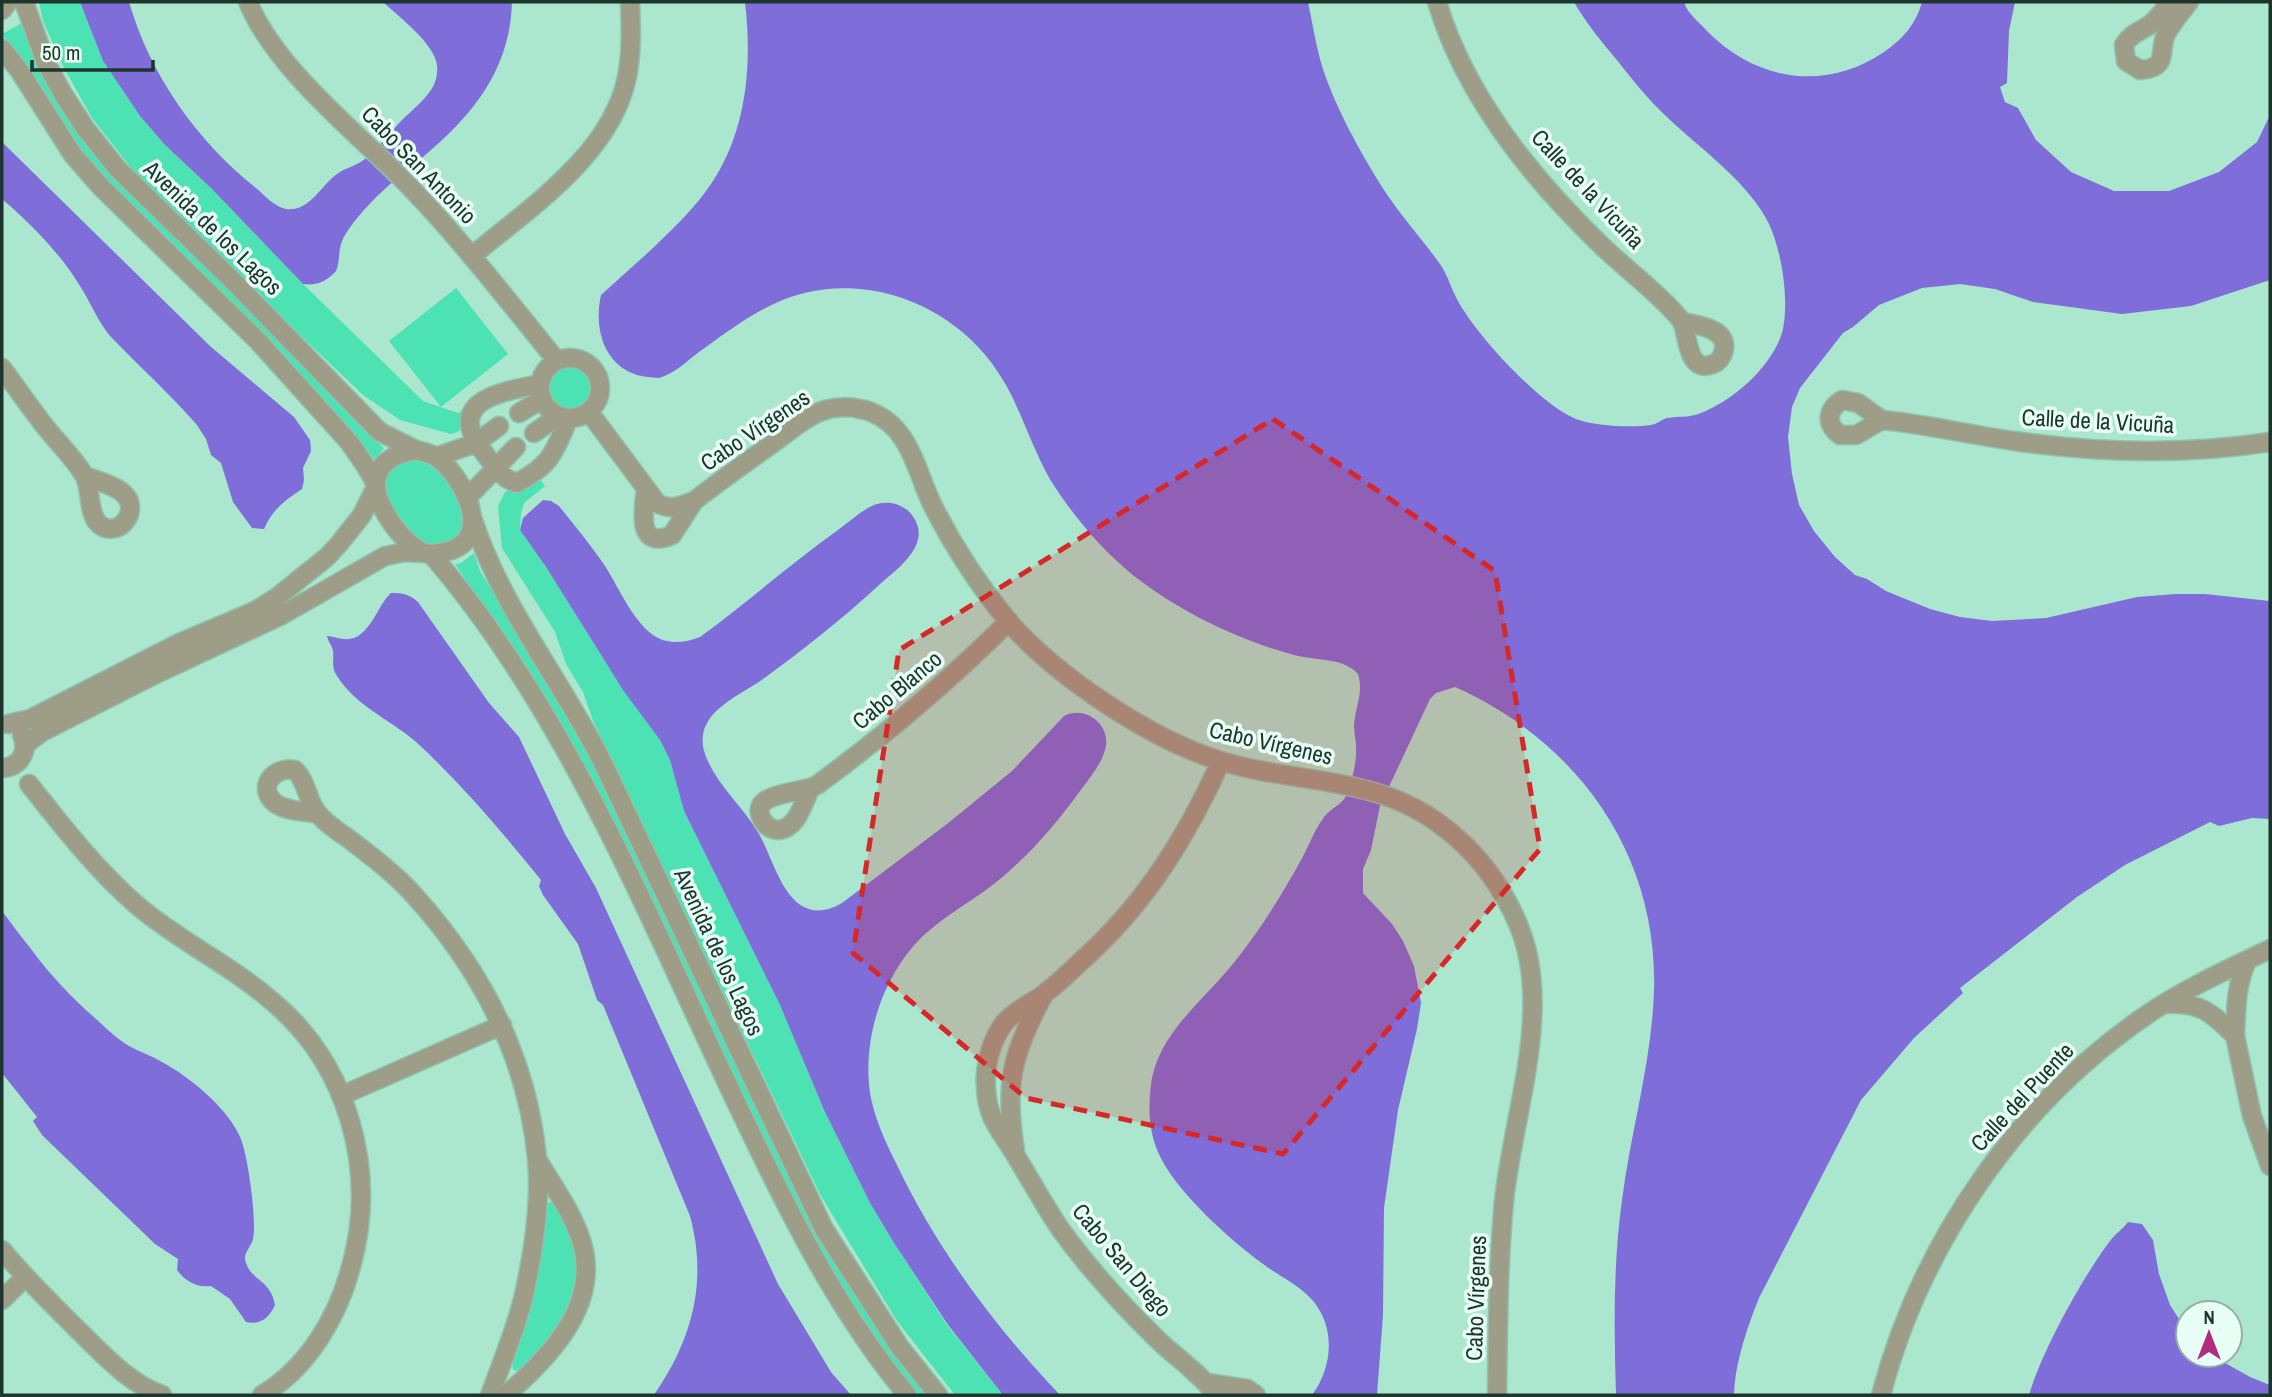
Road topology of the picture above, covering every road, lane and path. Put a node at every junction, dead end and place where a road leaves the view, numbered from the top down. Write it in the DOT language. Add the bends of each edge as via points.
graph roads {
  1 [pos="9,2"];
  2 [pos="24,2"];
  3 [pos="248,2"];
  4 [pos="630,2"];
  5 [pos="1437,2"];
  6 [pos="2171,2"];
  7 [pos="2189,2"];
  8 [pos="2,10"];
  9 [pos="2148,26"];
  10 [pos="2164,37"];
  11 [pos="2,49"];
  12 [pos="472,256"];
  13 [pos="1683,322"];
  14 [pos="557,361"];
  15 [pos="2,368"];
  16 [pos="541,392"];
  17 [pos="589,412"];
  18 [pos="519,413"];
  19 [pos="563,417"];
  20 [pos="1882,420"];
  21 [pos="499,426"];
  22 [pos="534,433"];
  23 [pos="2270,442"];
  24 [pos="476,443"];
  25 [pos="516,447"];
  26 [pos="416,450"];
  27 [pos="436,457"];
  28 [pos="496,468"];
  29 [pos="85,476"];
  30 [pos="376,486"];
  31 [pos="646,488"];
  32 [pos="467,498"];
  33 [pos="694,501"];
  34 [pos="473,520"];
  35 [pos="428,553"];
  36 [pos="1009,621"];
  37 [pos="5,723"];
  38 [pos="24,750"];
  39 [pos="1221,761"];
  40 [pos="2,769"];
  41 [pos="29,784"];
  42 [pos="810,789"];
  43 [pos="318,814"];
  44 [pos="2270,949"];
  45 [pos="2247,961"];
  46 [pos="1045,993"];
  47 [pos="2165,1004"];
  48 [pos="502,1025"];
  49 [pos="2235,1036"];
  50 [pos="343,1096"];
  51 [pos="1016,1155"];
  52 [pos="537,1159"];
  53 [pos="2270,1166"];
  54 [pos="2,1250"];
  55 [pos="25,1278"];
  56 [pos="2,1300"];
  57 [pos="1212,1389"];
  58 [pos="162,1395"];
  59 [pos="262,1395"];
  60 [pos="490,1395"];
  61 [pos="506,1395"];
  62 [pos="907,1395"];
  63 [pos="938,1395"];
  64 [pos="1256,1395"];
  65 [pos="1497,1395"];
  66 [pos="1881,1395"];
  1 -- 8 [label="street"];
  2 -- 26 [label="street, Avenida de los Lagos" via="46,63 63,94 117,168 380,432"];
  3 -- 12 [label="street, Cabo San Antonio" via="286,63"];
  4 -- 12 [label="street" via="627,79 595,146"];
  5 -- 13 [label="street, Calle de la Vicuña" via="1455,52 1520,156 1603,247"];
  6 -- 9 [label="street"];
  7 -- 10 [label="street"];
  9 -- 10 [label="street" via="2161,30"];
  9 -- 10 [label="street" via="2135,31 2124,46 2126,61 2133,66 2140,70 2155,66 2164,51"];
  11 -- 30 [label="street" via="73,155 258,341 349,442"];
  12 -- 14 [label="street, Cabo San Antonio"];
  14 -- 16 [label="street" via="543,375"];
  14 -- 17 [label="street" via="576,358 598,376 600,395"];
  15 -- 29 [label="street"];
  16 -- 18 [label="street"];
  16 -- 19 [label="street" via="551,411"];
  16 -- 24 [label="street" via="496,393 475,407 470,423"];
  17 -- 19 [label="street"];
  17 -- 31 [label="street, Cabo Vírgenes"];
  19 -- 22 [label="street"];
  19 -- 28 [label="street" via="551,457 536,473 517,483 507,481"];
  20 -- 23 [label="street, Calle de la Vicuña" via="2087,450 2198,450"];
  21 -- 24 [label="street"];
  24 -- 27 [label="street"];
  24 -- 28 [label="street"];
  25 -- 28 [label="street"];
  26 -- 27 [label="street"];
  26 -- 30 [label="street" via="387,461"];
  27 -- 32 [label="street" via="454,475"];
  28 -- 32 [label="street"];
  30 -- 35 [label="street" via="399,533"];
  30 -- 37 [label="street" via="362,515 339,544 276,598 30,719"];
  31 -- 33 [label="street, Cabo Vírgenes" via="666,508"];
  31 -- 33 [label="street" via="643,526 658,538 672,535"];
  32 -- 34 [label="street"];
  33 -- 36 [label="street, Cabo Vírgenes" via="821,411 840,407 874,413 898,431 953,542"];
  34 -- 35 [label="street" via="464,542 455,549"];
  34 -- 63 [label="street, Avenida de los Lagos" via="486,557 601,759 824,1229 900,1346"];
  35 -- 38 [label="street" via="385,556 282,615 42,732"];
  35 -- 62 [label="street" via="488,626 577,774 805,1241 853,1322"];
  36 -- 39 [label="street, Cabo Vírgenes" via="1110,706 1147,729"];
  36 -- 42 [label="street, Cabo Blanco" via="906,716"];
  37 -- 38 [label="street" via="20,732"];
  38 -- 40 [label="street" via="13,766"];
  38 -- 41 [label="street"];
  39 -- 46 [label="street, Cabo San Diego" via="1200,808 1150,886 1116,927"];
  39 -- 65 [label="street, Cabo Vírgenes" via="1395,798 1421,810 1470,850 1518,925 1533,984 1532,1028 1504,1200"];
  40 -- 41 [label="street"];
  41 -- 50 [label="street" via="99,868 138,906 251,985 293,1021 329,1067"];
  43 -- 48 [label="street" via="411,892 477,976"];
  44 -- 45 [label="street, Calle del Puente"];
  45 -- 47 [label="street, Calle del Puente"];
  45 -- 49 [label="street" via="2240,976"];
  46 -- 51 [label="street, Cabo San Diego" via="1014,1059 1010,1120"];
  46 -- 51 [label="street, Cabo San Diego" via="1005,1023 987,1065 989,1109 998,1132"];
  47 -- 49 [label="street" via="2200,1006"];
  47 -- 66 [label="street, Calle del Puente" via="2067,1079 1987,1170 1921,1286"];
  48 -- 50 [label="street"];
  48 -- 52 [label="street" via="529,1110"];
  49 -- 53 [label="street" via="2252,1115"];
  50 -- 59 [label="street" via="359,1170 358,1236 349,1276 331,1320 302,1363"];
  51 -- 57 [label="street, Cabo San Diego" via="1062,1231 1103,1283"];
  52 -- 60 [label="street" via="534,1226 523,1297"];
  52 -- 61 [label="street" via="581,1240 586,1282 570,1325"];
  54 -- 55 [label="street"];
  55 -- 56 [label="street"];
  55 -- 58 [label="street" via="107,1359 132,1380"];
  57 -- 64 [label="street, Cabo San Diego" via="1247,1389"];
}
